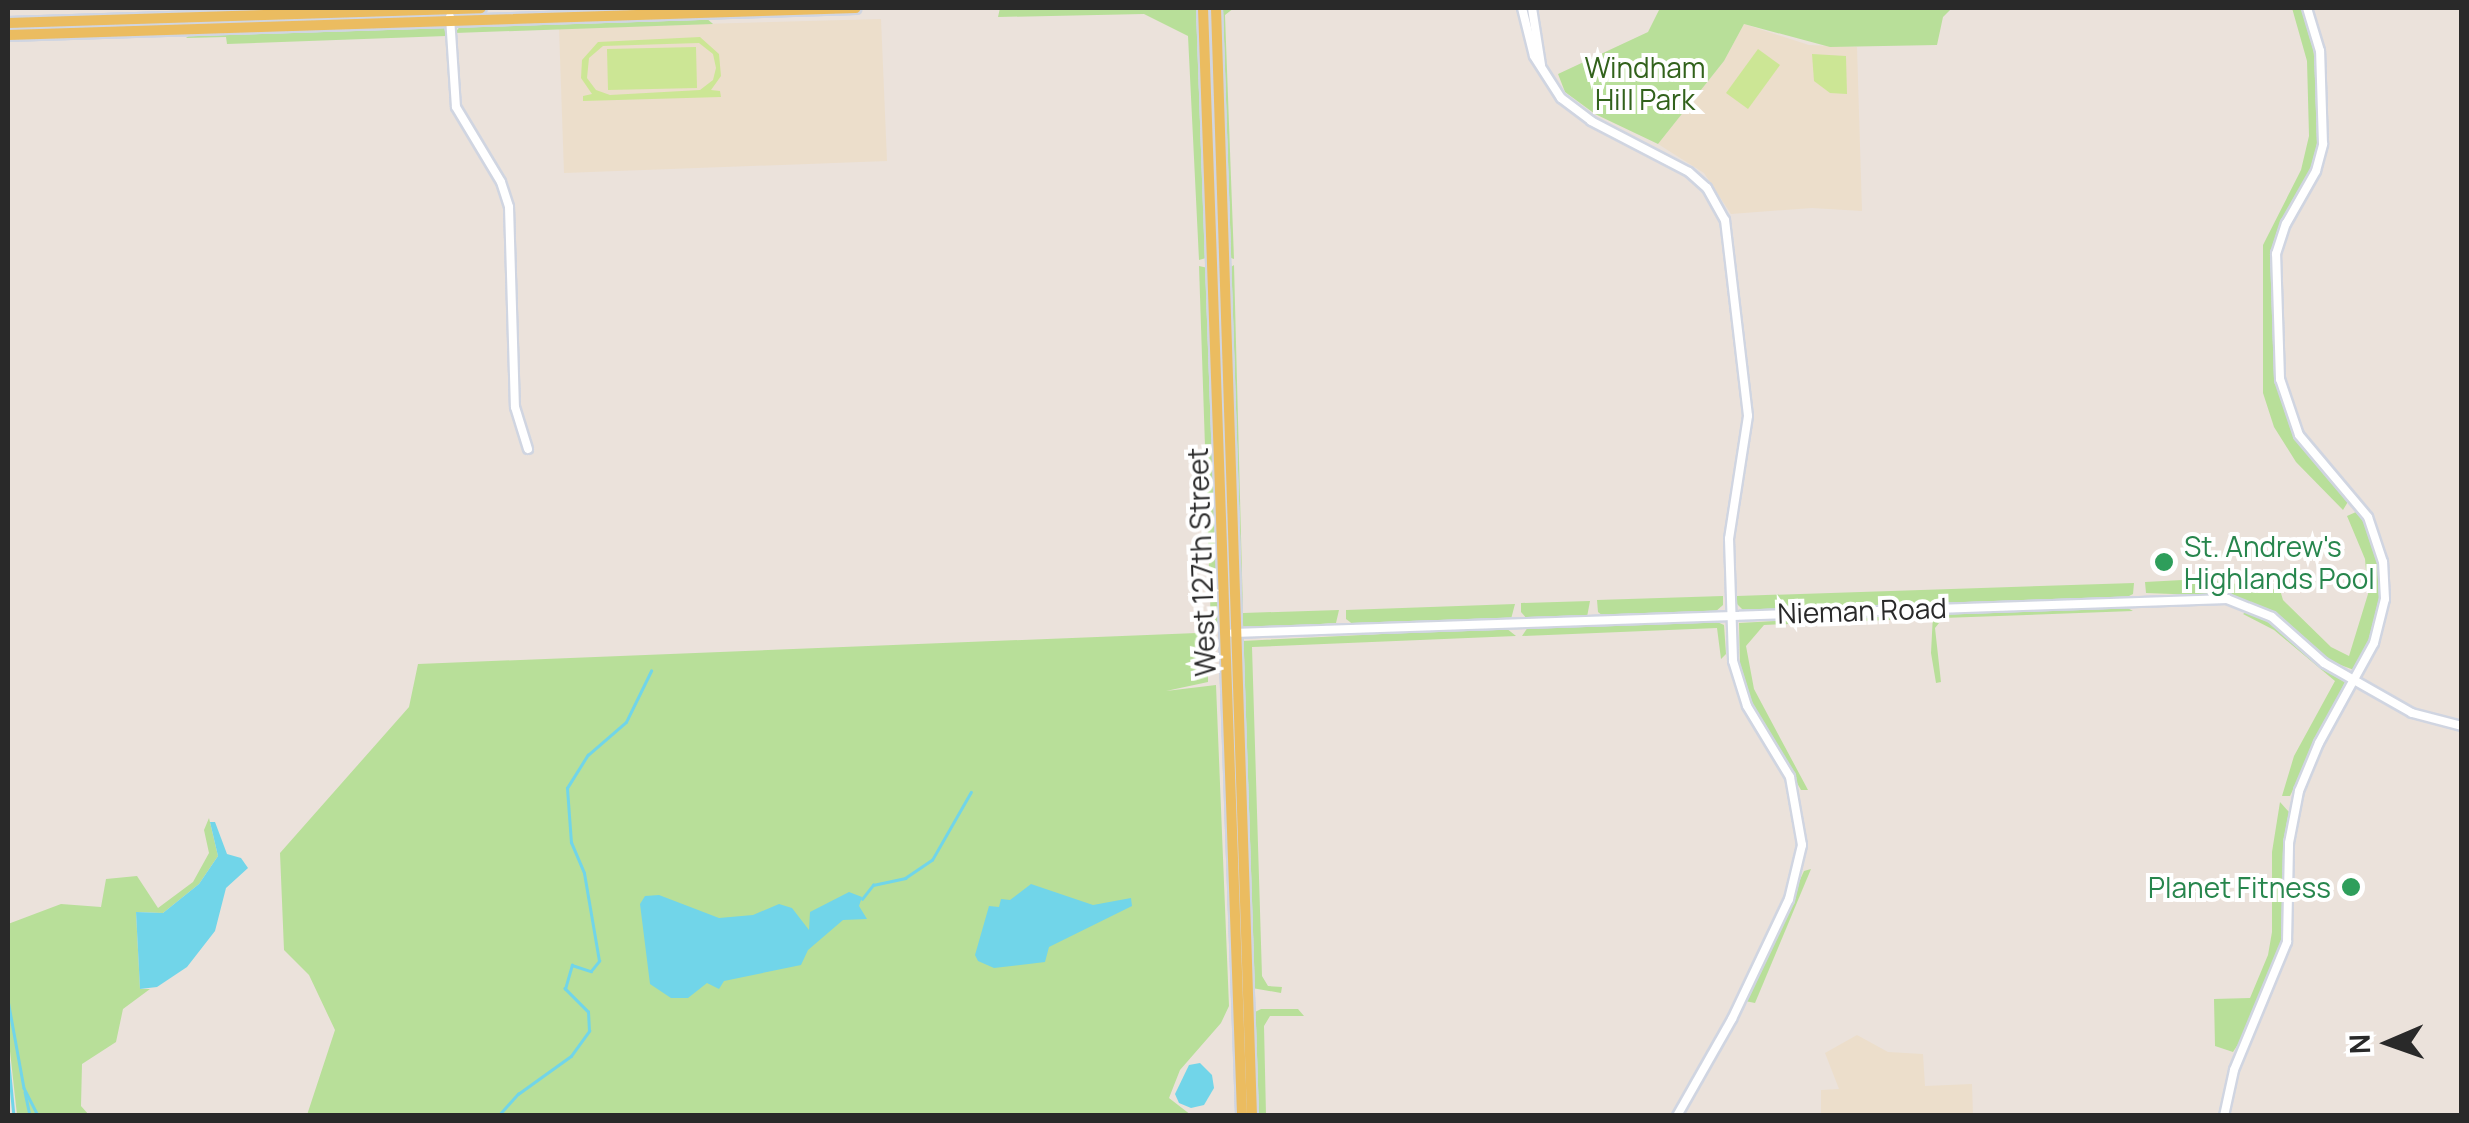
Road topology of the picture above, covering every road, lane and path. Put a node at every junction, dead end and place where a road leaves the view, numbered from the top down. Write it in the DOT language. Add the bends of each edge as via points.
graph roads {
  1 [pos="481,8"];
  2 [pos="856,8"];
  3 [pos="1204,8"];
  4 [pos="1216,8"];
  5 [pos="1522,8"];
  6 [pos="1532,8"];
  7 [pos="2307,8"];
  8 [pos="450,12"];
  9 [pos="8,23"];
  10 [pos="8,35"];
  11 [pos="1541,65"];
  12 [pos="528,449"];
  13 [pos="1730,615"];
  14 [pos="1231,634"];
  15 [pos="2354,681"];
  16 [pos="2462,726"];
  17 [pos="1242,1116"];
  18 [pos="1252,1116"];
  19 [pos="1677,1116"];
  20 [pos="2224,1116"];
  1 -- 8 [label="main road"];
  2 -- 8 [label="main road"];
  3 -- 14 [label="main road, West 127th Street"];
  4 -- 14 [label="main road, West 127th Street"];
  5 -- 11 [label="street"];
  6 -- 11 [label="street"];
  7 -- 15 [label="street" via="2320,52 2323,144 2278,246 2279,370 2299,435 2354,496 2381,550 2382,620"];
  8 -- 9 [label="main road"];
  8 -- 10 [label="main road"];
  8 -- 12 [label="street" via="456,107 502,182 509,207 515,408"];
  11 -- 13 [label="street" via="1576,112 1689,172 1725,220 1748,416 1731,516"];
  13 -- 14 [label="street, Nieman Road"];
  13 -- 15 [label="street, Nieman Road" via="2227,599 2272,618"];
  13 -- 19 [label="street" via="1736,677 1790,777 1802,845 1789,899"];
  14 -- 17 [label="main road, West 127th Street"];
  14 -- 18 [label="main road, West 127th Street"];
  15 -- 16 [label="street, Nieman Road" via="2412,713"];
  15 -- 20 [label="street" via="2299,791 2289,843 2287,942 2234,1070"];
}
